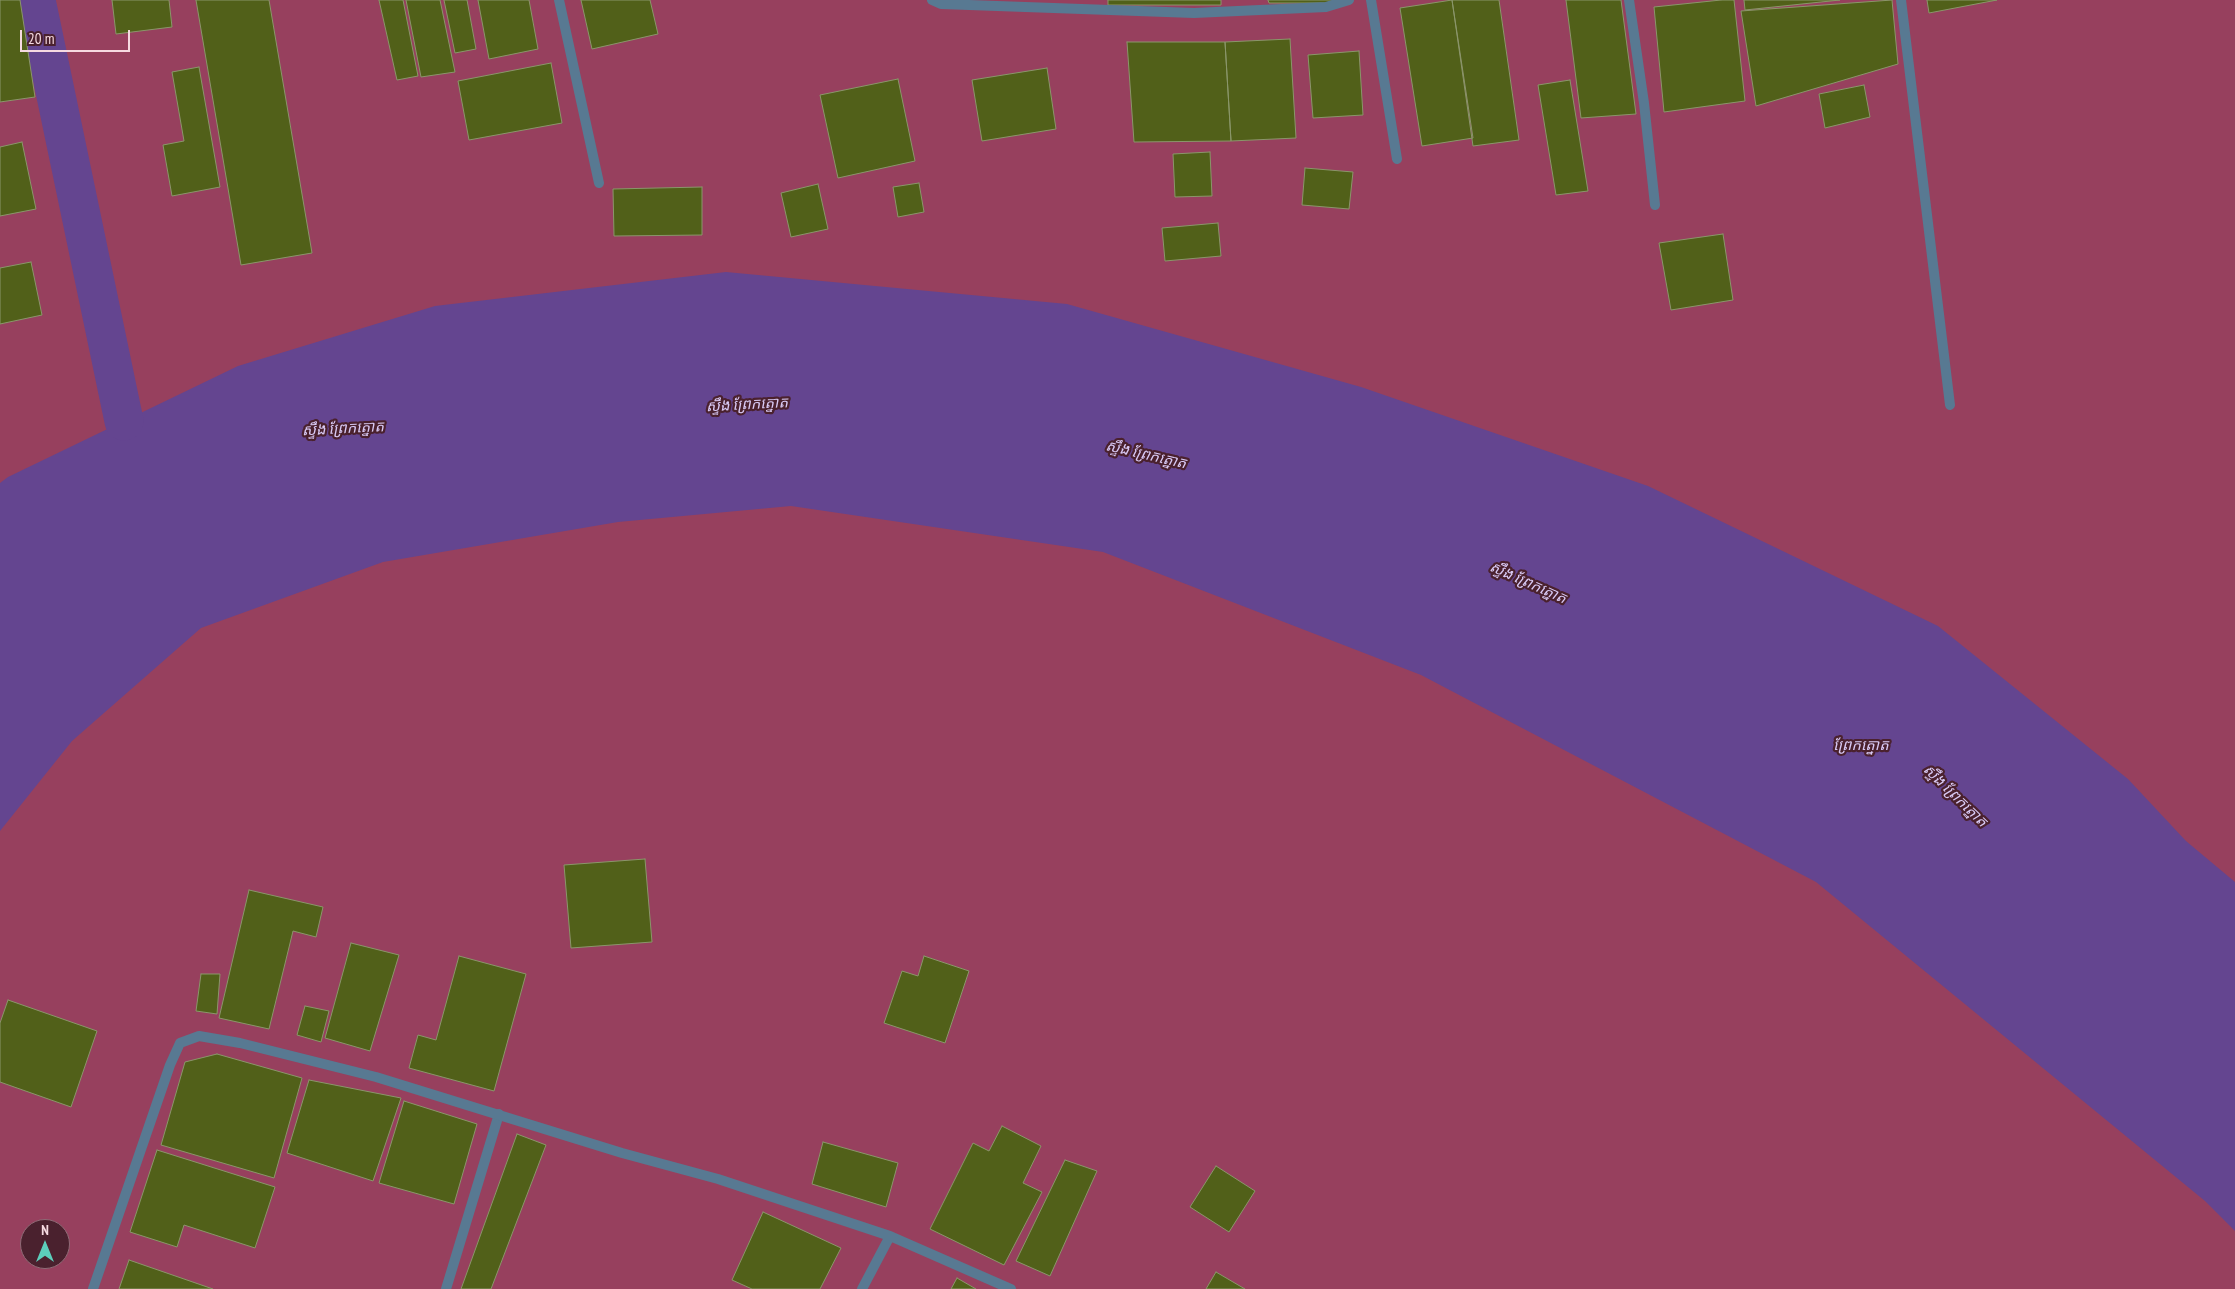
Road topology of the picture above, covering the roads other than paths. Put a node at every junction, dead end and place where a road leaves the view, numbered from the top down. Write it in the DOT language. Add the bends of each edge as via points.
graph roads {
  1 [pos="559,0"];
  2 [pos="932,0"];
  3 [pos="1349,0"];
  4 [pos="1371,0"];
  5 [pos="1629,0"];
  6 [pos="1901,0"];
  7 [pos="1397,159"];
  8 [pos="599,183"];
  9 [pos="1655,205"];
  10 [pos="1950,405"];
  11 [pos="499,1114"];
  12 [pos="890,1236"];
  13 [pos="93,1289"];
  14 [pos="446,1289"];
  15 [pos="862,1289"];
  16 [pos="1011,1289"];
  1 -- 8 [label="street"];
  2 -- 3 [label="street" via="940,4 1194,13 1326,7"];
  4 -- 7 [label="street"];
  5 -- 9 [label="street"];
  6 -- 10 [label="street"];
  11 -- 12 [label="street"];
  11 -- 13 [label="street" via="376,1077 240,1043 199,1036 180,1043"];
  11 -- 14 [label="street"];
  12 -- 15 [label="street"];
  12 -- 16 [label="street"];
}
